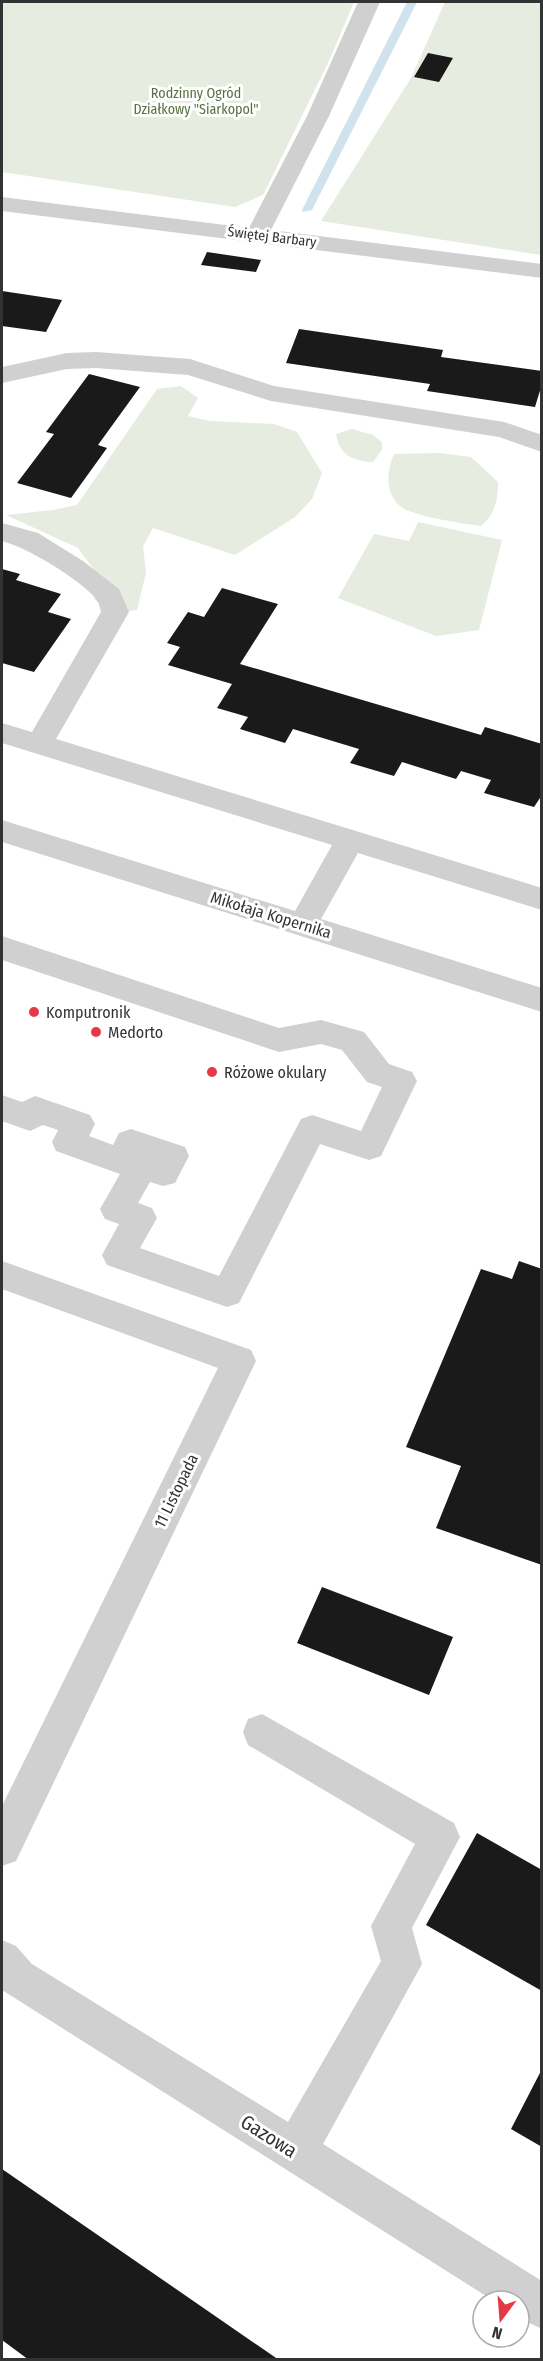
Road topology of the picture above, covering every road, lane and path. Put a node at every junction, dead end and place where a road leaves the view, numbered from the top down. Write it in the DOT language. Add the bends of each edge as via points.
graph roads {
  1 [pos="369,2"];
  2 [pos="2,204"];
  3 [pos="256,236"];
  4 [pos="542,271"];
  5 [pos="3,382"];
  6 [pos="542,444"];
  7 [pos="2,532"];
  8 [pos="2,733"];
  9 [pos="39,744"];
  10 [pos="2,831"];
  11 [pos="350,840"];
  12 [pos="542,899"];
  13 [pos="303,925"];
  14 [pos="2,948"];
  15 [pos="542,1000"];
  16 [pos="2,1107"];
  17 [pos="2,1275"];
  18 [pos="262,1732"];
  19 [pos="2,1847"];
  20 [pos="2,1960"];
  21 [pos="295,2152"];
  22 [pos="542,2307"];
  1 -- 3 [label="street" via="318,116"];
  2 -- 3 [label="street, Świętej Barbary"];
  3 -- 4 [label="street, Świętej Barbary"];
  5 -- 6 [label="street" via="67,362 141,362 190,367 271,393 504,430"];
  7 -- 9 [label="street" via="29,539 74,567 109,596 115,612"];
  8 -- 9 [label="street"];
  9 -- 11 [label="street"];
  10 -- 13 [label="street, Mikołaja Kopernika"];
  11 -- 12 [label="street"];
  11 -- 13 [label="street"];
  13 -- 15 [label="street, Mikołaja Kopernika"];
  14 -- 16 [label="street" via="279,1040 321,1032 353,1041 378,1073 401,1081 369,1147 312,1128 227,1293 119,1255 140,1218 117,1209 142,1166 163,1173 173,1156 132,1142 121,1161 68,1142 79,1124 36,1109 30,1118"];
  17 -- 19 [label="street, 11 Listopada" via="239,1362"];
  18 -- 21 [label="street" via="440,1838 391,1926 402,1964"];
  20 -- 21 [label="street, Gazowa" via="18,1978"];
  21 -- 22 [label="street, Gazowa"];
}
